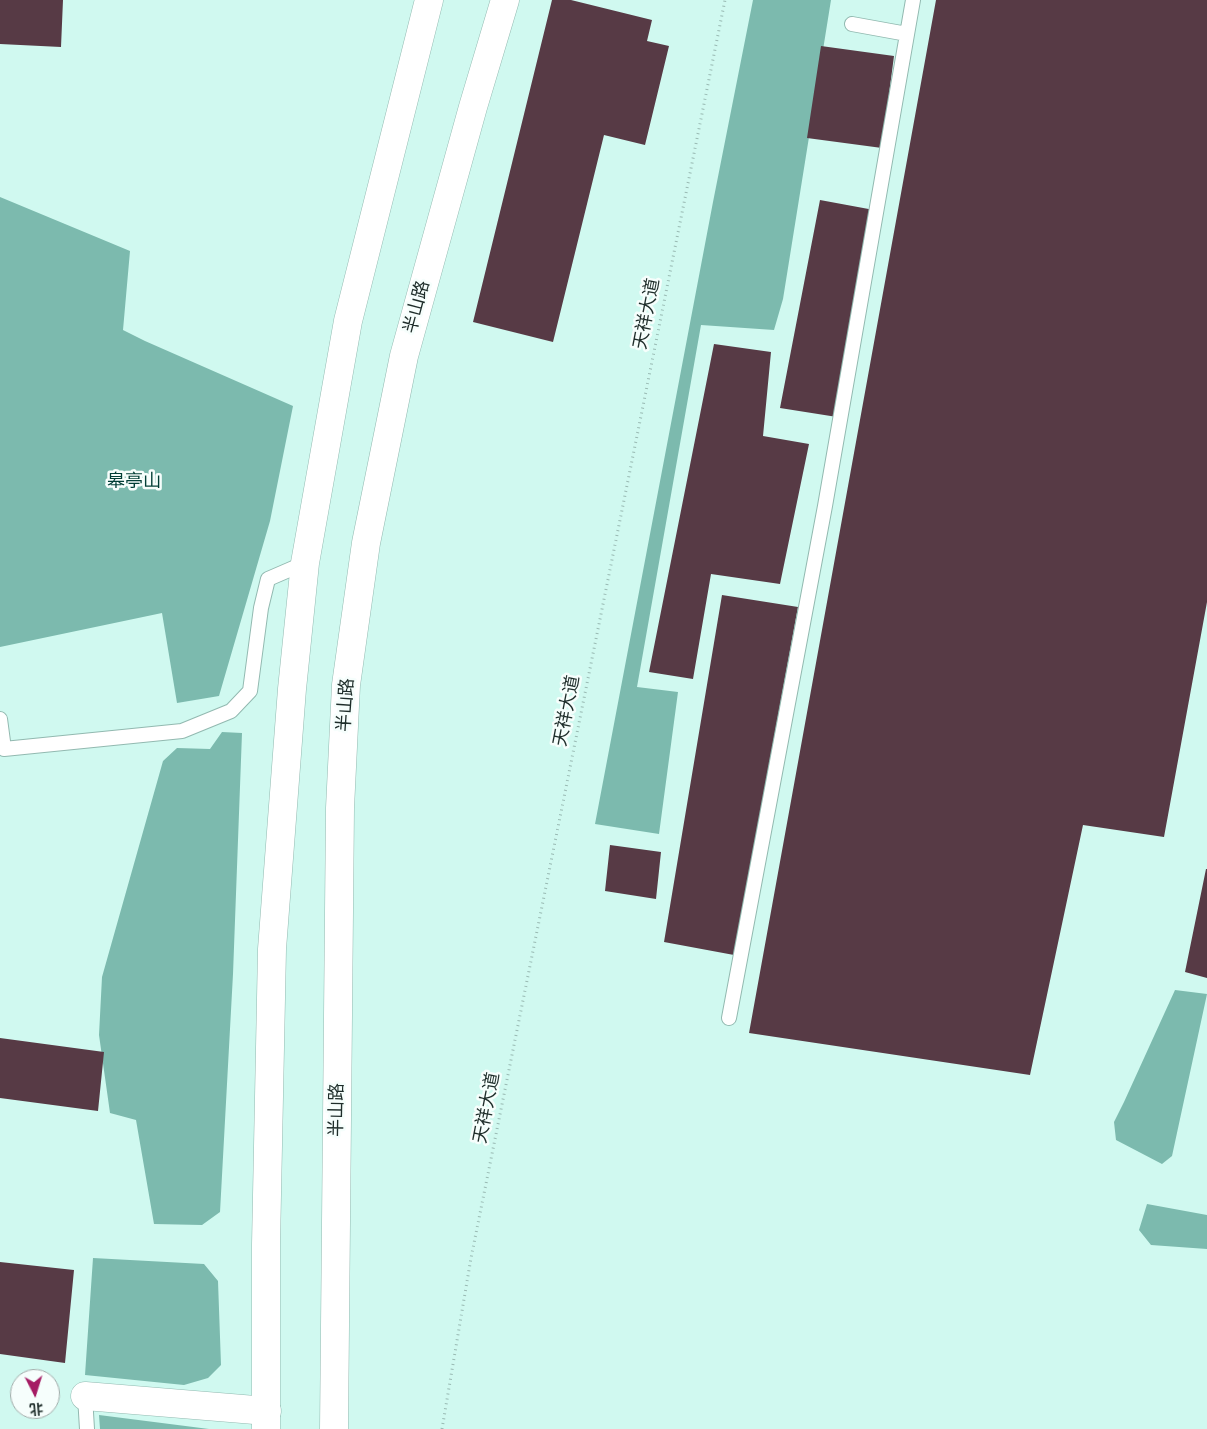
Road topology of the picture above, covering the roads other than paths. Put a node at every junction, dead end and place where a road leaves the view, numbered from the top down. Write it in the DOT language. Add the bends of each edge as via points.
graph roads {
  1 [pos="428,0"];
  2 [pos="505,0"];
  3 [pos="914,0"];
  4 [pos="852,24"];
  5 [pos="908,34"];
  6 [pos="306,563"];
  7 [pos="0,719"];
  8 [pos="729,1018"];
  9 [pos="85,1396"];
  10 [pos="266,1420"];
  11 [pos="87,1429"];
  12 [pos="334,1429"];
  1 -- 6 [label="main road" via="348,321"];
  2 -- 12 [label="main road, 半山路" via="472,107 404,356 366,543 346,685 340,808"];
  3 -- 5 [label="lane"];
  4 -- 5 [label="lane"];
  5 -- 8 [label="lane" via="825,506"];
  6 -- 7 [label="lane" via="268,580 250,691 232,711 182,731 4,749"];
  6 -- 10 [label="main road" via="292,689 272,949"];
  9 -- 10 [label="main road"];
  9 -- 11 [label="lane"];
}
